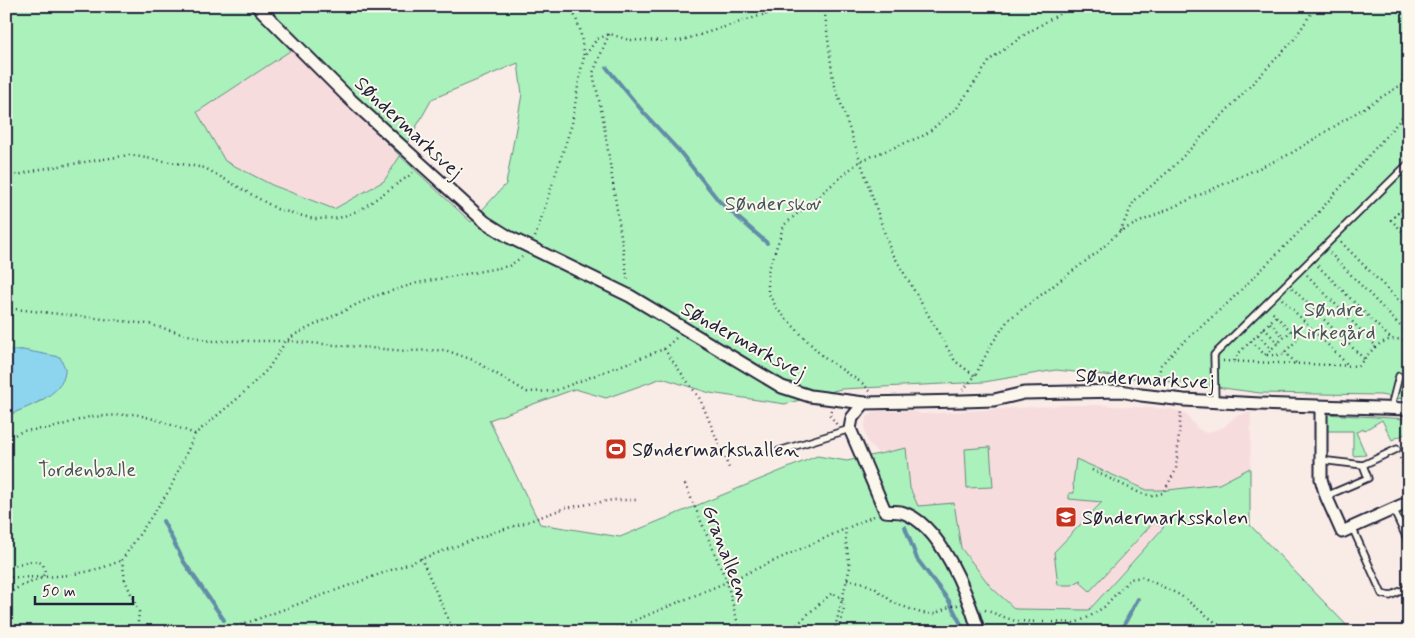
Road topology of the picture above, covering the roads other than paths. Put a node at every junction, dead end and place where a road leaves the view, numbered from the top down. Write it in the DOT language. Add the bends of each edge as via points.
graph roads {
  1 [pos="258,6"];
  2 [pos="1409,163"];
  3 [pos="1399,376"];
  4 [pos="1214,400"];
  5 [pos="864,403"];
  6 [pos="1321,407"];
  7 [pos="1391,407"];
  8 [pos="1409,409"];
  9 [pos="850,429"];
  10 [pos="1397,450"];
  11 [pos="779,451"];
  12 [pos="1320,460"];
  13 [pos="1363,464"];
  14 [pos="1326,496"];
  15 [pos="1409,502"];
  16 [pos="1393,509"];
  17 [pos="1352,527"];
  18 [pos="1409,543"];
  19 [pos="1409,588"];
  20 [pos="979,632"];
  1 -- 5 [label="street, Søndermarksvej" via="351,100 485,222 630,296 782,386 810,396"];
  2 -- 4 [label="lane" via="1214,356"];
  3 -- 7 [label="lane"];
  4 -- 5 [label="street, Søndermarksvej" via="1141,396 1121,391 1024,393 994,400"];
  4 -- 6 [label="street, Søndermarksvej"];
  5 -- 9 [label="street" via="852,418"];
  6 -- 7 [label="street, Søndermarksvej"];
  6 -- 12 [label="street"];
  7 -- 8 [label="street, Søndermarksvej"];
  9 -- 11 [label="lane"];
  9 -- 20 [label="street" via="885,512 901,512 915,520 938,543 971,604"];
  10 -- 13 [label="lane"];
  12 -- 13 [label="lane"];
  12 -- 14 [label="street"];
  13 -- 14 [label="lane" via="1368,478"];
  14 -- 17 [label="street" via="1342,532"];
  15 -- 16 [label="street"];
  16 -- 17 [label="street"];
  16 -- 18 [label="lane"];
  17 -- 19 [label="lane" via="1382,594 1390,596"];
}
